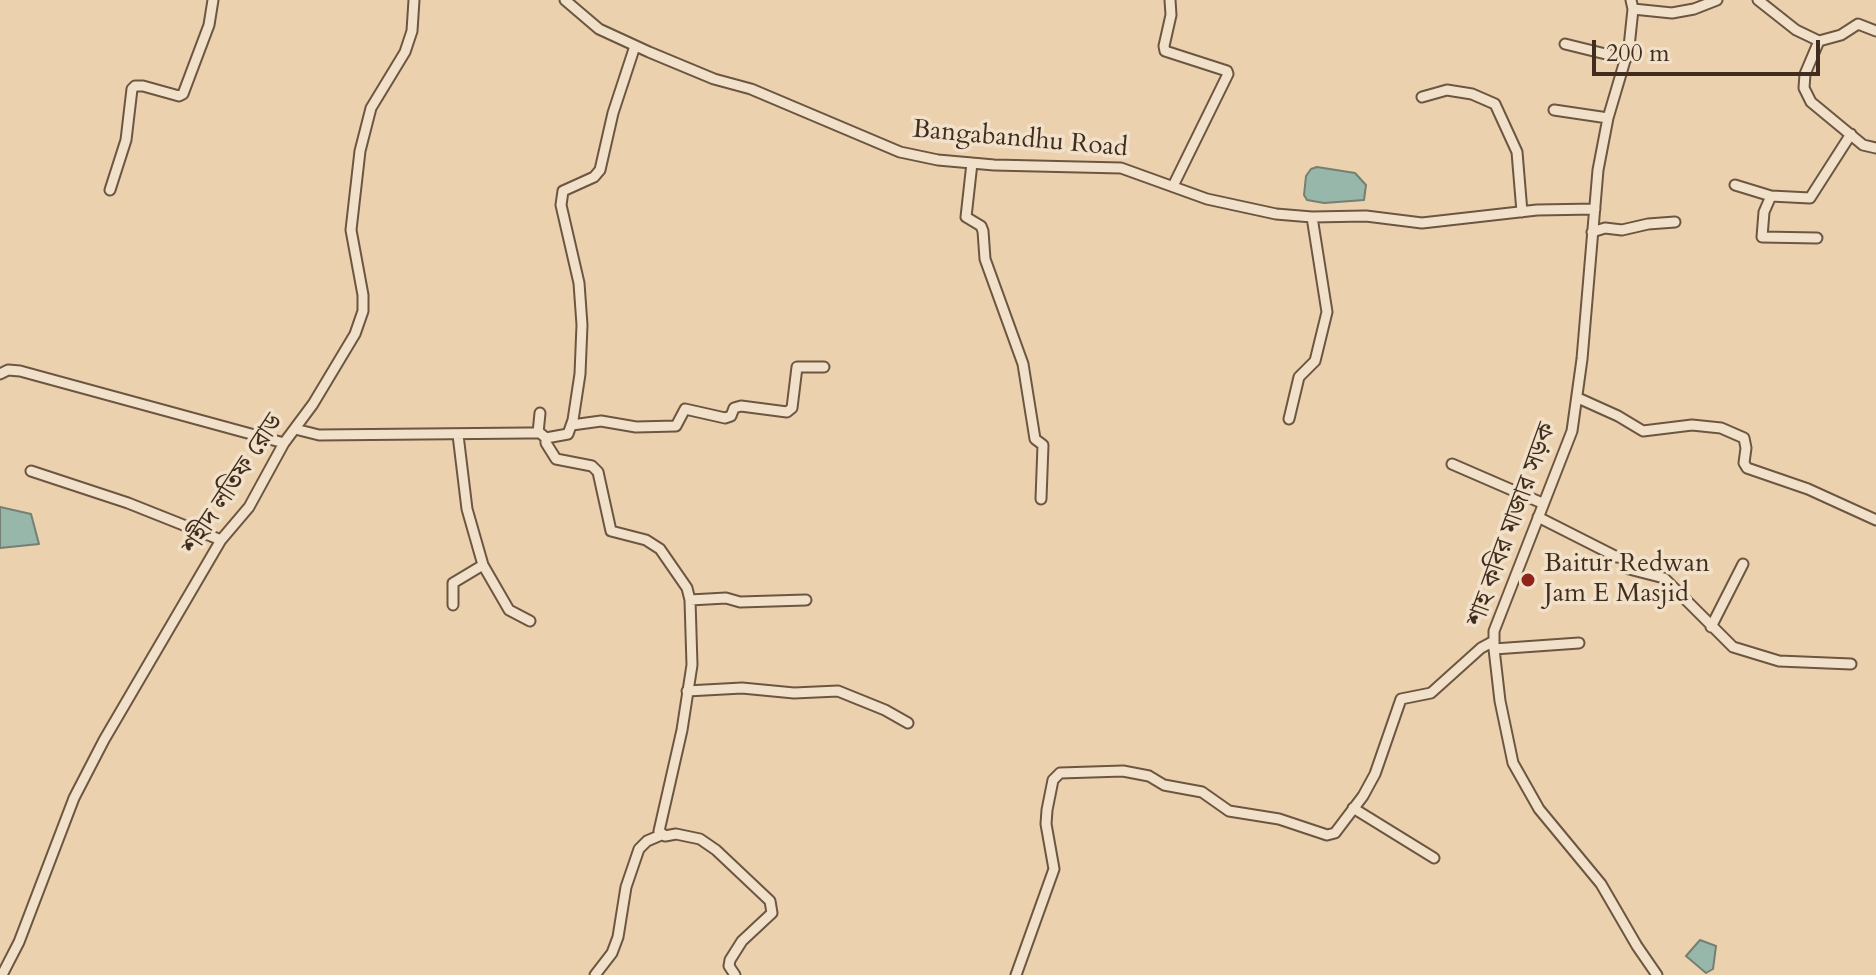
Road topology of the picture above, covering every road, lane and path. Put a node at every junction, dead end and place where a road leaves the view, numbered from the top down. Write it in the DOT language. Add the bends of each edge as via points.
graph roads {
  1 [pos="213,0"];
  2 [pos="414,0"];
  3 [pos="565,0"];
  4 [pos="1170,0"];
  5 [pos="1717,0"];
  6 [pos="1758,0"];
  7 [pos="1632,4"];
  8 [pos="1876,31"];
  9 [pos="1819,41"];
  10 [pos="1565,44"];
  11 [pos="635,46"];
  12 [pos="1626,59"];
  13 [pos="1422,97"];
  14 [pos="1554,110"];
  15 [pos="1608,118"];
  16 [pos="1851,134"];
  17 [pos="1876,148"];
  18 [pos="972,163"];
  19 [pos="1735,185"];
  20 [pos="1173,186"];
  21 [pos="110,190"];
  22 [pos="1771,196"];
  23 [pos="1595,209"];
  24 [pos="1522,212"];
  25 [pos="1312,217"];
  26 [pos="1675,222"];
  27 [pos="1592,232"];
  28 [pos="1817,238"];
  29 [pos="824,367"];
  30 [pos="0,374"];
  31 [pos="1578,398"];
  32 [pos="540,413"];
  33 [pos="1289,419"];
  34 [pos="572,425"];
  35 [pos="295,429"];
  36 [pos="458,435"];
  37 [pos="542,436"];
  38 [pos="284,443"];
  39 [pos="1452,464"];
  40 [pos="31,471"];
  41 [pos="1041,499"];
  42 [pos="1542,503"];
  43 [pos="1538,517"];
  44 [pos="1876,520"];
  45 [pos="221,540"];
  46 [pos="1743,564"];
  47 [pos="483,565"];
  48 [pos="690,600"];
  49 [pos="806,600"];
  50 [pos="453,605"];
  51 [pos="530,621"];
  52 [pos="1711,627"];
  53 [pos="1579,643"];
  54 [pos="1494,645"];
  55 [pos="1851,664"];
  56 [pos="687,691"];
  57 [pos="908,723"];
  58 [pos="1353,808"];
  59 [pos="661,835"];
  60 [pos="1434,858"];
  61 [pos="2,975"];
  62 [pos="595,975"];
  63 [pos="735,975"];
  64 [pos="1016,975"];
  65 [pos="1657,975"];
  1 -- 21 [label="street" via="183,94 143,86 132,89 126,140"];
  2 -- 35 [label="street, শহীদ লতিফ রোড" via="405,52 371,108 360,151 351,230 363,311 355,334"];
  3 -- 11 [label="street, Bangabandhu Road" via="599,29"];
  4 -- 20 [label="street" via="1165,51 1228,74"];
  5 -- 7 [label="street" via="1672,13"];
  6 -- 9 [label="street"];
  7 -- 12 [label="street, শাহ কবির মাজার সড়ক"];
  8 -- 9 [label="street" via="1858,24"];
  9 -- 16 [label="street" via="1804,88 1811,102"];
  10 -- 12 [label="street"];
  11 -- 18 [label="street, Bangabandhu Road" via="900,152"];
  11 -- 34 [label="street" via="600,170 563,191 582,325"];
  12 -- 15 [label="street, শাহ কবির মাজার সড়ক"];
  13 -- 24 [label="street" via="1447,90 1495,104 1517,152"];
  14 -- 15 [label="street"];
  15 -- 23 [label="street, শাহ কবির মাজার সড়ক"];
  16 -- 17 [label="street"];
  16 -- 22 [label="street" via="1810,198"];
  18 -- 20 [label="street, Bangabandhu Road" via="1121,168"];
  18 -- 41 [label="street" via="966,217 983,231 985,259 1023,364 1035,439 1043,445"];
  19 -- 22 [label="street"];
  20 -- 25 [label="street, Bangabandhu Road" via="1243,208"];
  22 -- 28 [label="street" via="1762,237"];
  23 -- 24 [label="street, Bangabandhu Road"];
  23 -- 27 [label="street, শাহ কবির মাজার সড়ক"];
  24 -- 25 [label="street, Bangabandhu Road" via="1422,223"];
  25 -- 33 [label="street" via="1327,312 1315,361 1299,377"];
  26 -- 27 [label="street"];
  27 -- 31 [label="street, শাহ কবির মাজার সড়ক"];
  29 -- 34 [label="street" via="797,367 792,408 787,412 741,406 725,418 685,409 676,426 601,421"];
  30 -- 38 [label="street" via="20,371"];
  31 -- 42 [label="street, শাহ কবির মাজার সড়ক" via="1572,431"];
  31 -- 44 [label="street" via="1643,431 1692,425 1721,428 1744,438 1747,468"];
  32 -- 37 [label="street"];
  34 -- 37 [label="street" via="568,434"];
  35 -- 36 [label="street" via="319,435"];
  35 -- 38 [label="street, শহীদ লতিফ রোড"];
  36 -- 37 [label="street"];
  36 -- 47 [label="street" via="467,509"];
  37 -- 48 [label="street" via="556,459 598,472 611,531 660,549"];
  38 -- 45 [label="street, শহীদ লতিফ রোড" via="249,507"];
  39 -- 42 [label="street"];
  40 -- 45 [label="street"];
  42 -- 43 [label="street, শাহ কবির মাজার সড়ক"];
  43 -- 52 [label="street" via="1625,558 1629,569 1664,578"];
  43 -- 54 [label="street, শাহ কবির মাজার সড়ক" via="1494,631"];
  45 -- 61 [label="street, শহীদ লতিফ রোড" via="74,798"];
  46 -- 52 [label="street"];
  47 -- 50 [label="street" via="453,583"];
  47 -- 51 [label="street" via="509,610"];
  48 -- 49 [label="street"];
  48 -- 56 [label="street" via="692,665"];
  52 -- 55 [label="street" via="1733,647 1779,661"];
  53 -- 54 [label="street"];
  54 -- 58 [label="street" via="1481,648 1431,693 1401,699 1375,774"];
  54 -- 65 [label="street, শাহ কবির মাজার সড়ক" via="1513,763 1539,809 1601,884"];
  56 -- 57 [label="street" via="838,691"];
  56 -- 59 [label="street"];
  58 -- 60 [label="street"];
  58 -- 64 [label="street" via="1335,833 1327,835 1279,819 1229,811 1202,792 1164,785 1149,776 1123,771 1060,773 1053,780 1046,824 1054,869"];
  59 -- 62 [label="street" via="639,849 618,937"];
  59 -- 63 [label="street" via="700,839 770,901 772,913 730,960"];
}
